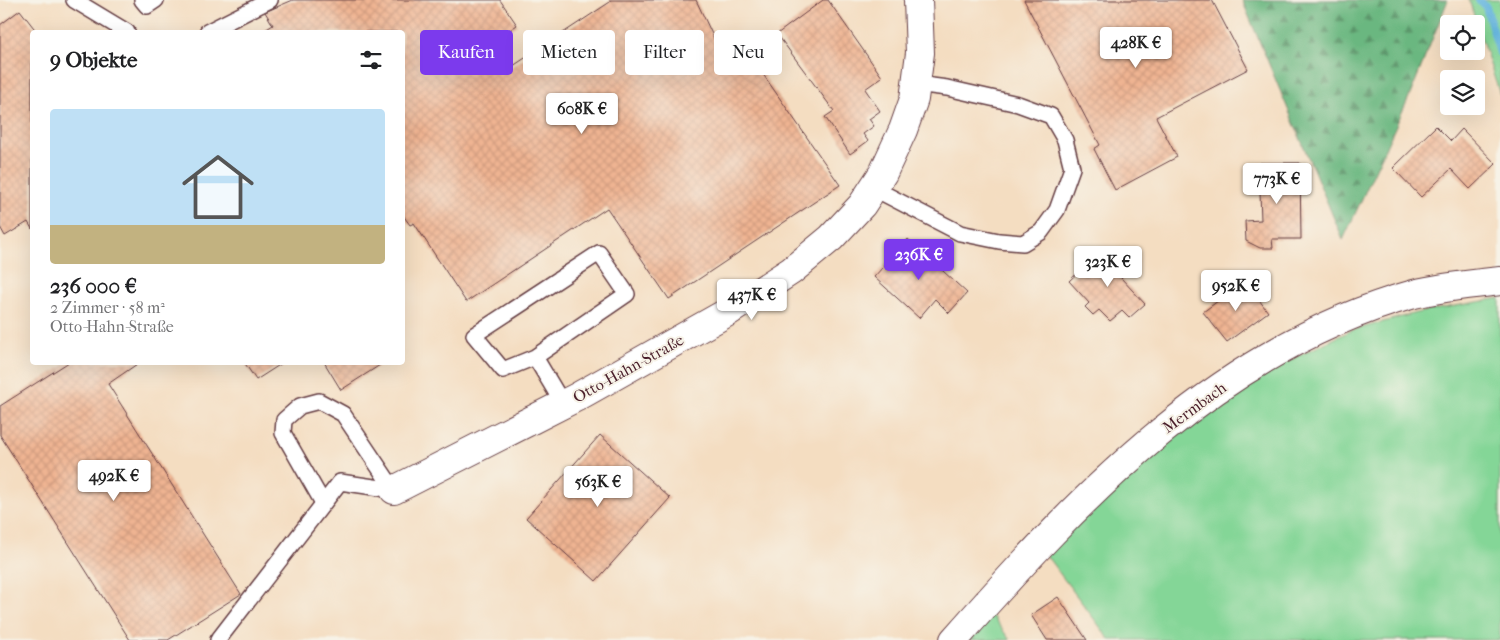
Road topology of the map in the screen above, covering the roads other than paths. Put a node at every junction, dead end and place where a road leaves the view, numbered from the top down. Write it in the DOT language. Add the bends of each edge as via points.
graph roads {
  1 [pos="74,0"];
  2 [pos="142,0"];
  3 [pos="156,0"];
  4 [pos="270,0"];
  5 [pos="918,0"];
  6 [pos="124,30"];
  7 [pos="211,30"];
  8 [pos="916,84"];
  9 [pos="873,188"];
  10 [pos="1500,281"];
  11 [pos="535,357"];
  12 [pos="563,404"];
  13 [pos="394,490"];
  14 [pos="323,503"];
  15 [pos="218,640"];
  16 [pos="954,640"];
  1 -- 6 [label="lane"];
  2 -- 3 [label="lane" via="147,6"];
  4 -- 7 [label="lane"];
  5 -- 8 [label="street, Otto-Hahn-Straße" via="920,53"];
  8 -- 9 [label="street, Otto-Hahn-Straße" via="904,130"];
  8 -- 9 [label="lane" via="1018,104 1051,116 1066,140 1072,168 1057,210 1041,232 1023,244 960,233"];
  9 -- 12 [label="street, Otto-Hahn-Straße" via="862,205 831,238 790,271 728,312"];
  10 -- 16 [label="street, Mermbach" via="1416,294 1360,312 1286,345 1232,380 1125,461 1016,569"];
  11 -- 11 [label="lane" via="503,370 474,335 599,253 627,294"];
  11 -- 12 [label="lane"];
  12 -- 13 [label="street, Otto-Hahn-Straße"];
  13 -- 14 [label="lane" via="340,482"];
  13 -- 14 [label="lane" via="343,414 319,401 300,406 284,420 283,433"];
  14 -- 15 [label="lane"];
}
